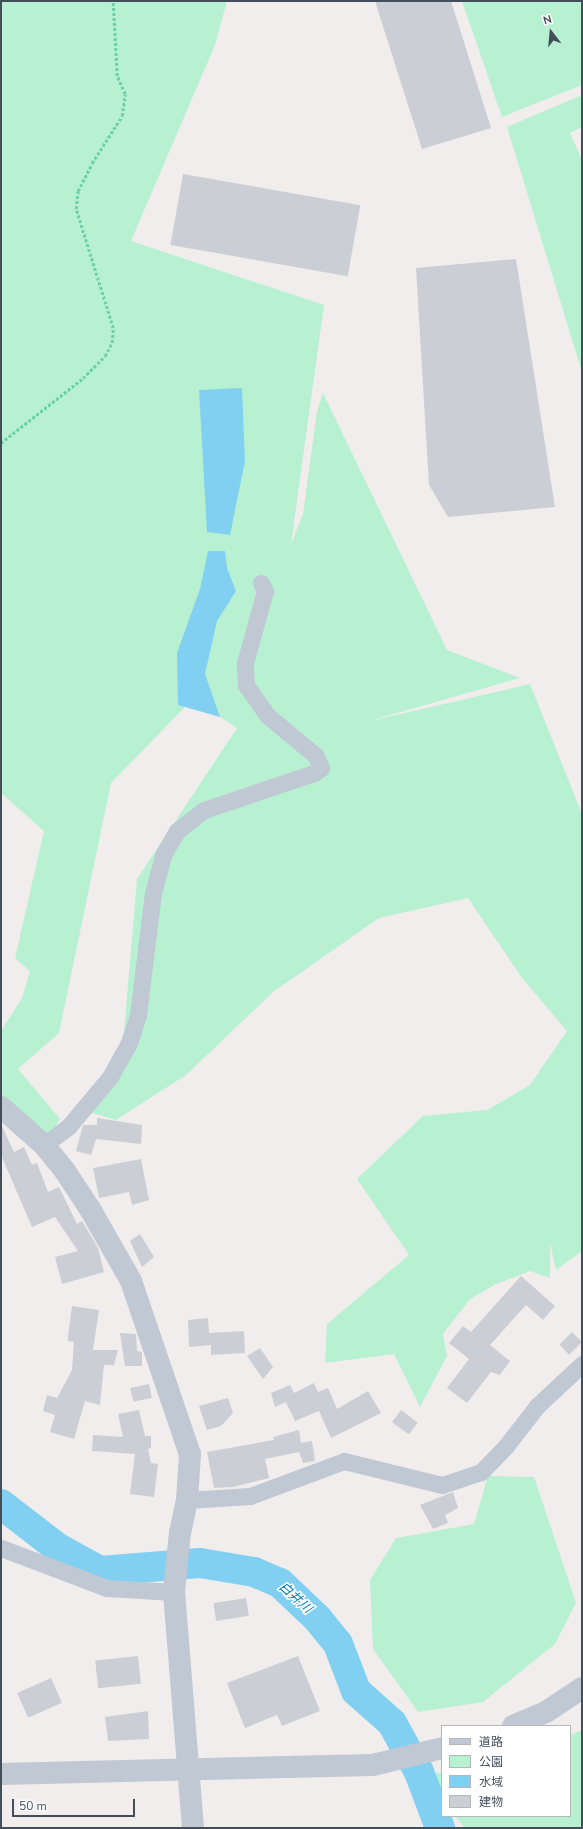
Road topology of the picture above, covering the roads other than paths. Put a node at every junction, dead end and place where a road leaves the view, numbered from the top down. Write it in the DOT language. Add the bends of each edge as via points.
graph roads {
  1 [pos="261,583"];
  2 [pos="1,1107"];
  3 [pos="44,1145"];
  4 [pos="582,1364"];
  5 [pos="187,1500"];
  6 [pos="1,1548"];
  7 [pos="174,1592"];
  8 [pos="582,1688"];
  9 [pos="515,1725"];
  10 [pos="436,1750"];
  11 [pos="189,1768"];
  12 [pos="1,1774"];
  13 [pos="193,1828"];
  1 -- 3 [label="street" via="265,591 245,663 246,685 267,715 316,756 321,768 314,774 204,810 177,831 163,855 153,893 138,1015 129,1043 110,1077 69,1126"];
  2 -- 3 [label="street"];
  3 -- 5 [label="street" via="90,1209 130,1281 190,1454"];
  4 -- 5 [label="street" via="537,1406 506,1446 481,1472 442,1485 344,1461 250,1496"];
  5 -- 7 [label="street" via="180,1532"];
  6 -- 7 [label="street" via="107,1588"];
  7 -- 11 [label="street"];
  8 -- 9 [label="street" via="546,1712"];
  10 -- 11 [label="street" via="373,1765"];
  11 -- 12 [label="street"];
  11 -- 13 [label="street"];
}
